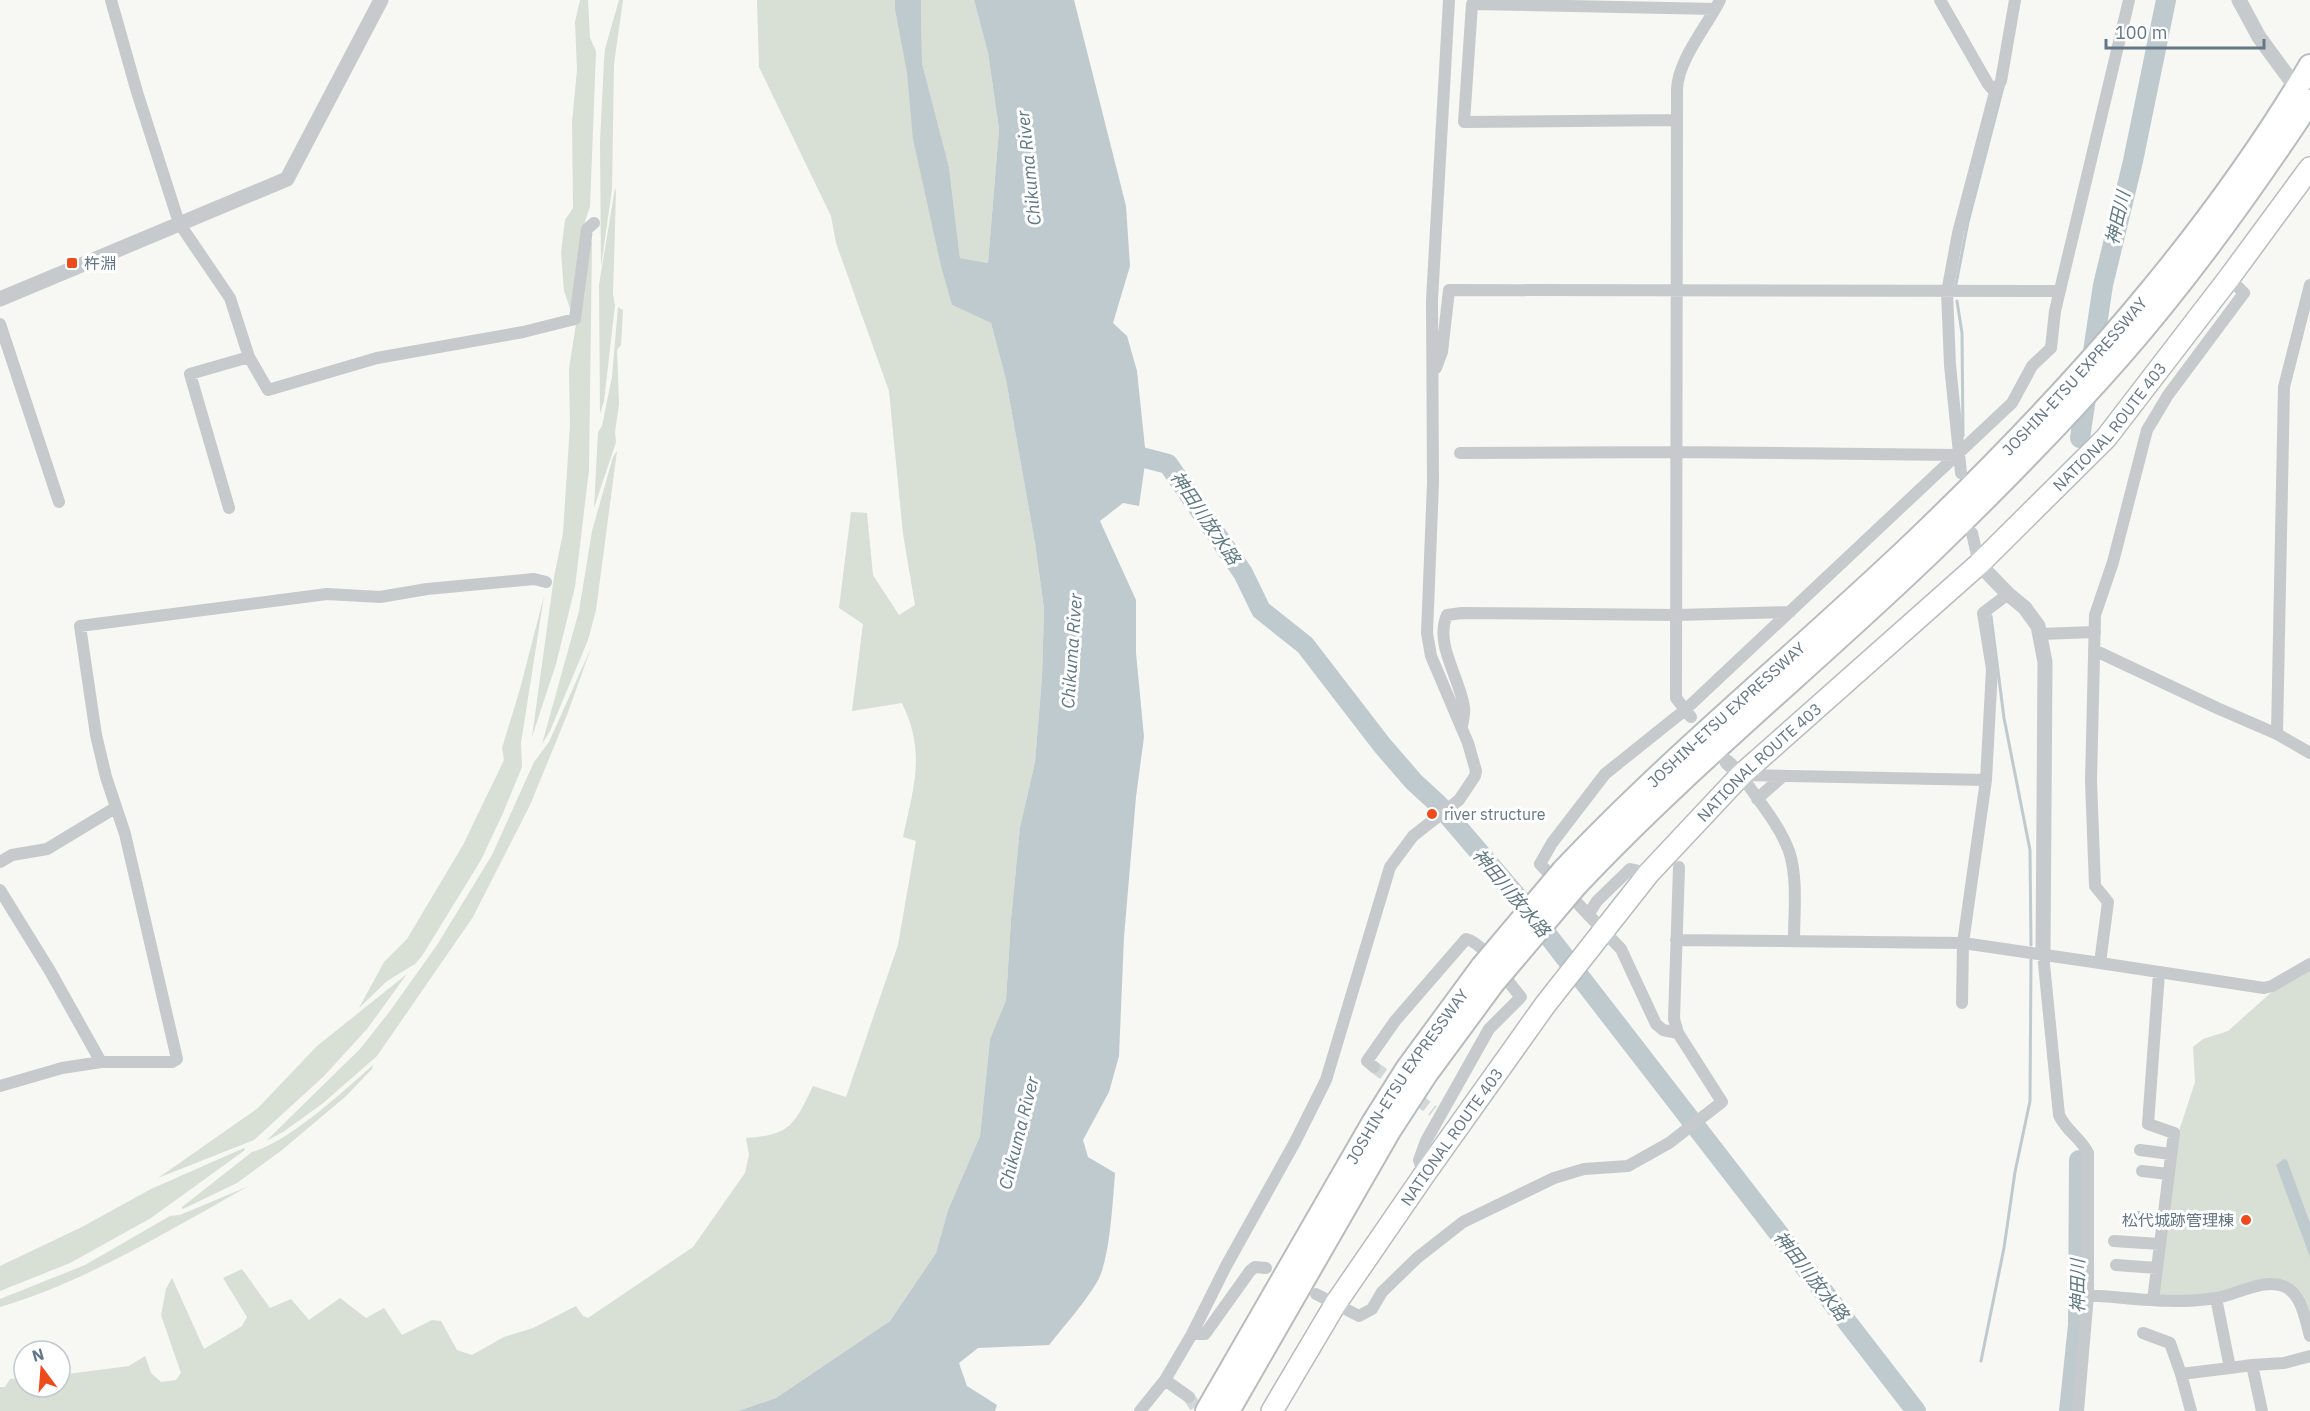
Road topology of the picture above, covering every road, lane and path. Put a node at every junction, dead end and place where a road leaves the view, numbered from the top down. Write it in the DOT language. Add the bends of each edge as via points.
graph roads {
  1 [pos="111,0"];
  2 [pos="381,0"];
  3 [pos="1449,0"];
  4 [pos="1940,0"];
  5 [pos="2015,0"];
  6 [pos="2129,0"];
  7 [pos="2239,0"];
  8 [pos="1717,4"];
  9 [pos="2310,66"];
  10 [pos="2289,78"];
  11 [pos="1995,92"];
  12 [pos="2310,101"];
  13 [pos="1677,120"];
  14 [pos="2308,175"];
  15 [pos="179,223"];
  16 [pos="594,223"];
  17 [pos="2229,278"];
  18 [pos="2310,285"];
  19 [pos="1678,291"];
  20 [pos="2060,291"];
  21 [pos="1947,292"];
  22 [pos="0,299"];
  23 [pos="0,324"];
  24 [pos="249,357"];
  25 [pos="1433,378"];
  26 [pos="1677,452"];
  27 [pos="1460,453"];
  28 [pos="1957,455"];
  29 [pos="1961,472"];
  30 [pos="59,502"];
  31 [pos="229,508"];
  32 [pos="1972,533"];
  33 [pos="1979,564"];
  34 [pos="546,582"];
  35 [pos="2008,594"];
  36 [pos="1790,612"];
  37 [pos="1677,615"];
  38 [pos="2095,632"];
  39 [pos="2040,634"];
  40 [pos="2094,650"];
  41 [pos="1688,713"];
  42 [pos="1462,729"];
  43 [pos="2277,734"];
  44 [pos="2310,753"];
  45 [pos="1734,769"];
  46 [pos="1783,776"];
  47 [pos="1986,780"];
  48 [pos="1757,799"];
  49 [pos="115,808"];
  50 [pos="0,862"];
  51 [pos="1679,867"];
  52 [pos="1649,873"];
  53 [pos="1570,878"];
  54 [pos="0,890"];
  55 [pos="1588,915"];
  56 [pos="1599,936"];
  57 [pos="1676,940"];
  58 [pos="1794,940"];
  59 [pos="1963,943"];
  60 [pos="2043,954"];
  61 [pos="2100,963"];
  62 [pos="2310,964"];
  63 [pos="2159,973"];
  64 [pos="1488,975"];
  65 [pos="1962,1002"];
  66 [pos="1678,1032"];
  67 [pos="101,1062"];
  68 [pos="1374,1067"];
  69 [pos="0,1086"];
  70 [pos="2140,1150"];
  71 [pos="2171,1154"];
  72 [pos="2142,1172"];
  73 [pos="1425,1174"];
  74 [pos="2168,1174"];
  75 [pos="2139,1217"];
  76 [pos="2163,1219"];
  77 [pos="2114,1241"];
  78 [pos="2160,1244"];
  79 [pos="2116,1265"];
  80 [pos="1266,1268"];
  81 [pos="2157,1268"];
  82 [pos="1316,1294"];
  83 [pos="2088,1295"];
  84 [pos="2216,1298"];
  85 [pos="2153,1300"];
  86 [pos="1336,1303"];
  87 [pos="2143,1333"];
  88 [pos="1192,1334"];
  89 [pos="2310,1336"];
  90 [pos="2310,1356"];
  91 [pos="2252,1365"];
  92 [pos="2230,1368"];
  93 [pos="2181,1374"];
  94 [pos="1165,1380"];
  95 [pos="1196,1406"];
  96 [pos="1140,1411"];
  97 [pos="1228,1411"];
  98 [pos="1272,1411"];
  99 [pos="2078,1411"];
  100 [pos="2191,1411"];
  101 [pos="2262,1411"];
  1 -- 15 [label="street"];
  2 -- 15 [label="street" via="287,179"];
  3 -- 25 [label="street" via="1434,244"];
  4 -- 11 [label="street"];
  5 -- 11 [label="street" via="2001,81"];
  6 -- 20 [label="street"];
  7 -- 10 [label="street" via="2259,37"];
  8 -- 13 [label="street" via="1677,82"];
  8 -- 13 [label="street" via="1472,4 1464,122"];
  9 -- 53 [label="highway, JOSHIN-ETSU EXPRESSWAY" via="2213,209 2058,398 1922,535 1647,786"];
  11 -- 21 [label="street" via="1958,233"];
  12 -- 53 [label="highway, JOSHIN-ETSU EXPRESSWAY" via="2226,222 2121,355 2062,420 1934,548"];
  13 -- 19 [label="street"];
  14 -- 17 [label="highway, NATIONAL ROUTE 403"];
  15 -- 22 [label="street"];
  15 -- 24 [label="street" via="230,298"];
  16 -- 24 [label="street" via="587,229 575,319 570,322 377,358 268,390"];
  17 -- 33 [label="highway, NATIONAL ROUTE 403" via="2106,438"];
  17 -- 38 [label="street" via="2244,293 2168,395 2147,430 2095,615"];
  18 -- 43 [label="street" via="2284,387"];
  19 -- 21 [label="street"];
  19 -- 25 [label="street" via="1449,290 1442,352"];
  19 -- 26 [label="street"];
  20 -- 21 [label="street"];
  20 -- 28 [label="street" via="2051,348 2032,366 2012,403"];
  21 -- 28 [label="street"];
  23 -- 30 [label="street"];
  24 -- 31 [label="street" via="190,374"];
  25 -- 42 [label="street" via="1427,633 1431,656"];
  26 -- 27 [label="street"];
  26 -- 28 [label="street"];
  26 -- 37 [label="street"];
  28 -- 29 [label="street"];
  28 -- 36 [label="street"];
  32 -- 33 [label="street"];
  33 -- 35 [label="street"];
  33 -- 45 [label="highway, NATIONAL ROUTE 403"];
  34 -- 49 [label="street" via="534,579 381,597 327,594 80,626 96,735"];
  35 -- 39 [label="street" via="2025,608"];
  35 -- 47 [label="street" via="1983,613 1992,669"];
  36 -- 37 [label="street"];
  36 -- 41 [label="street"];
  37 -- 41 [label="street" via="1676,698"];
  37 -- 42 [label="street" via="1447,615 1444,639 1465,709"];
  38 -- 39 [label="street"];
  38 -- 40 [label="street"];
  39 -- 60 [label="street" via="2045,662"];
  40 -- 43 [label="street"];
  40 -- 61 [label="street" via="2091,781 2095,886 2108,902"];
  41 -- 55 [label="street" via="1605,774 1540,864"];
  42 -- 88 [label="street" via="1475,776 1459,800 1413,836 1390,867 1326,1080"];
  43 -- 44 [label="street"];
  45 -- 46 [label="street"];
  45 -- 48 [label="street"];
  45 -- 52 [label="highway, NATIONAL ROUTE 403"];
  46 -- 47 [label="street"];
  46 -- 48 [label="street"];
  47 -- 59 [label="street"];
  48 -- 58 [label="street" via="1789,852"];
  49 -- 50 [label="street" via="47,849 12,855"];
  49 -- 67 [label="street" via="177,1059"];
  51 -- 57 [label="street"];
  52 -- 55 [label="street" via="1630,869"];
  52 -- 56 [label="highway, NATIONAL ROUTE 403"];
  53 -- 64 [label="highway, JOSHIN-ETSU EXPRESSWAY, bridge"];
  54 -- 67 [label="street"];
  55 -- 56 [label="street"];
  56 -- 66 [label="street" via="1621,949 1656,1024 1663,1030"];
  56 -- 73 [label="highway, NATIONAL ROUTE 403"];
  57 -- 58 [label="street"];
  57 -- 66 [label="street" via="1674,1019"];
  58 -- 59 [label="street"];
  59 -- 60 [label="street"];
  59 -- 65 [label="street"];
  60 -- 61 [label="street"];
  60 -- 83 [label="street" via="2059,1115 2088,1153"];
  61 -- 63 [label="street"];
  62 -- 63 [label="street" via="2264,988"];
  63 -- 71 [label="street" via="2148,1124 2174,1133"];
  64 -- 95 [label="highway, JOSHIN-ETSU EXPRESSWAY" via="1407,1069"];
  64 -- 97 [label="highway, JOSHIN-ETSU EXPRESSWAY" via="1389,1131"];
  66 -- 86 [label="street" via="1722,1102 1669,1143 1628,1166 1584,1169 1554,1178 1463,1222 1417,1258 1382,1292 1371,1309 1359,1316"];
  67 -- 69 [label="street" via="62,1068"];
  68 -- 73 [label="street" via="1367,1061 1395,1021 1466,939 1474,941 1494,962 1521,997 1489,1029 1438,1113 1419,1160"];
  70 -- 71 [label="street"];
  71 -- 74 [label="street"];
  72 -- 74 [label="street"];
  73 -- 86 [label="highway, NATIONAL ROUTE 403"];
  74 -- 76 [label="street"];
  75 -- 76 [label="street"];
  76 -- 78 [label="street"];
  77 -- 78 [label="street"];
  78 -- 81 [label="street"];
  79 -- 81 [label="street"];
  80 -- 88 [label="street" via="1255,1267 1250,1271 1205,1334"];
  81 -- 85 [label="street"];
  82 -- 86 [label="street"];
  83 -- 85 [label="street"];
  83 -- 99 [label="street"];
  84 -- 85 [label="street"];
  84 -- 89 [label="street" via="2268,1284 2283,1285 2299,1299"];
  84 -- 92 [label="street"];
  86 -- 98 [label="highway, NATIONAL ROUTE 403"];
  87 -- 93 [label="street" via="2170,1342"];
  88 -- 94 [label="street"];
  90 -- 91 [label="street"];
  91 -- 92 [label="street"];
  91 -- 101 [label="street"];
  92 -- 93 [label="street"];
  93 -- 100 [label="street"];
  94 -- 95 [label="street"];
  94 -- 96 [label="street"];
}
